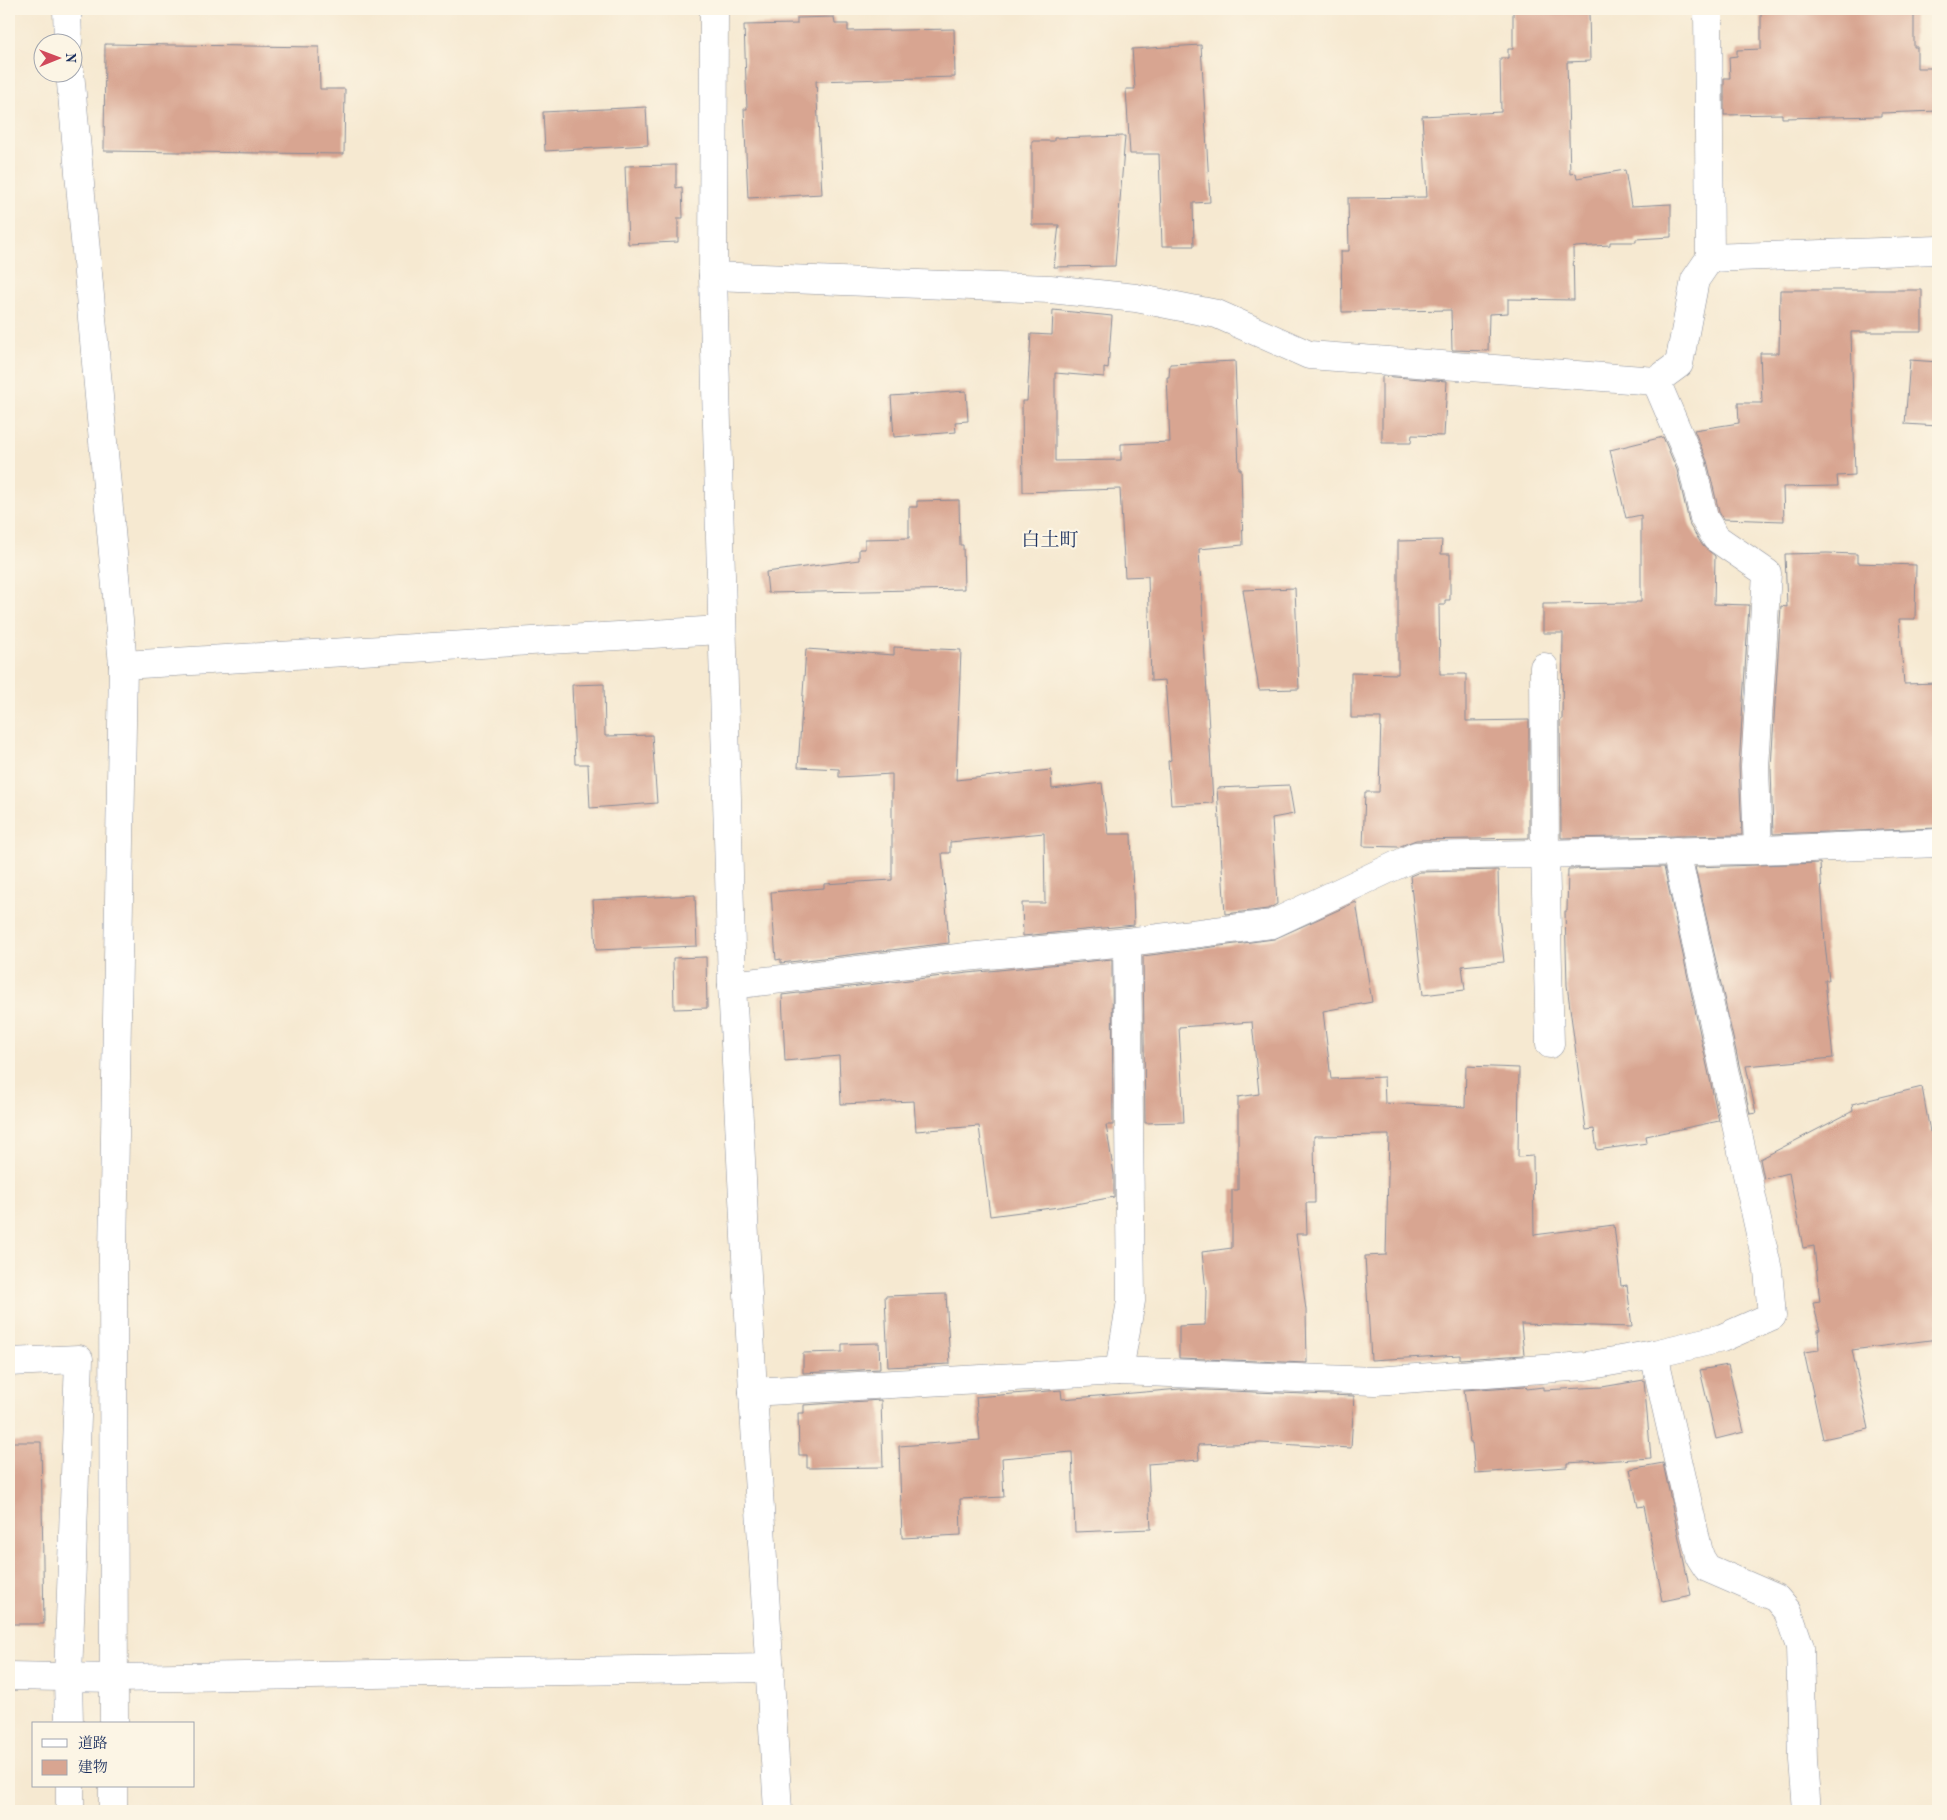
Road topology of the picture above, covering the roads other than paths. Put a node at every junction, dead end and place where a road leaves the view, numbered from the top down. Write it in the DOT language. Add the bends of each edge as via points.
graph roads {
  1 [pos="67,9"];
  2 [pos="714,9"];
  3 [pos="1708,9"];
  4 [pos="68,32"];
  5 [pos="71,82"];
  6 [pos="1938,250"];
  7 [pos="1710,258"];
  8 [pos="713,276"];
  9 [pos="1656,381"];
  10 [pos="721,630"];
  11 [pos="123,665"];
  12 [pos="1544,667"];
  13 [pos="1938,843"];
  14 [pos="1758,850"];
  15 [pos="1676,851"];
  16 [pos="1545,854"];
  17 [pos="1127,942"];
  18 [pos="732,985"];
  19 [pos="1550,1044"];
  20 [pos="1654,1354"];
  21 [pos="9,1362"];
  22 [pos="1119,1371"];
  23 [pos="753,1392"];
  24 [pos="770,1668"];
  25 [pos="9,1676"];
  26 [pos="68,1678"];
  27 [pos="114,1678"];
  28 [pos="69,1722"];
  29 [pos="114,1722"];
  30 [pos="70,1788"];
  31 [pos="113,1788"];
  32 [pos="70,1811"];
  33 [pos="113,1811"];
  34 [pos="778,1811"];
  35 [pos="1807,1811"];
  1 -- 4 [label="street"];
  2 -- 8 [label="street"];
  3 -- 7 [label="street"];
  5 -- 11 [label="street"];
  6 -- 7 [label="street"];
  7 -- 9 [label="street" via="1695,280 1679,364"];
  8 -- 9 [label="street" via="1050,289 1136,298 1217,314 1309,355"];
  8 -- 10 [label="street"];
  9 -- 14 [label="street" via="1692,465 1704,518 1716,538 1768,572 1755,767"];
  10 -- 11 [label="street"];
  10 -- 18 [label="street"];
  11 -- 27 [label="street" via="113,1254"];
  12 -- 16 [label="street"];
  13 -- 14 [label="street"];
  14 -- 15 [label="street"];
  15 -- 16 [label="street"];
  15 -- 20 [label="street" via="1768,1270 1772,1316 1722,1338"];
  16 -- 17 [label="street" via="1416,856 1272,924"];
  16 -- 19 [label="street"];
  17 -- 18 [label="street" via="966,957"];
  17 -- 22 [label="street" via="1131,1301"];
  18 -- 23 [label="street"];
  20 -- 22 [label="street" via="1586,1366 1375,1380"];
  20 -- 35 [label="street" via="1700,1557 1707,1568 1776,1598 1788,1612 1800,1647"];
  21 -- 26 [label="street" via="79,1360"];
  22 -- 23 [label="street"];
  23 -- 24 [label="street"];
  24 -- 27 [label="street"];
  24 -- 34 [label="street"];
  25 -- 26 [label="street"];
  26 -- 27 [label="street"];
  26 -- 28 [label="street"];
  27 -- 29 [label="street"];
  30 -- 32 [label="street"];
  31 -- 33 [label="street"];
}
